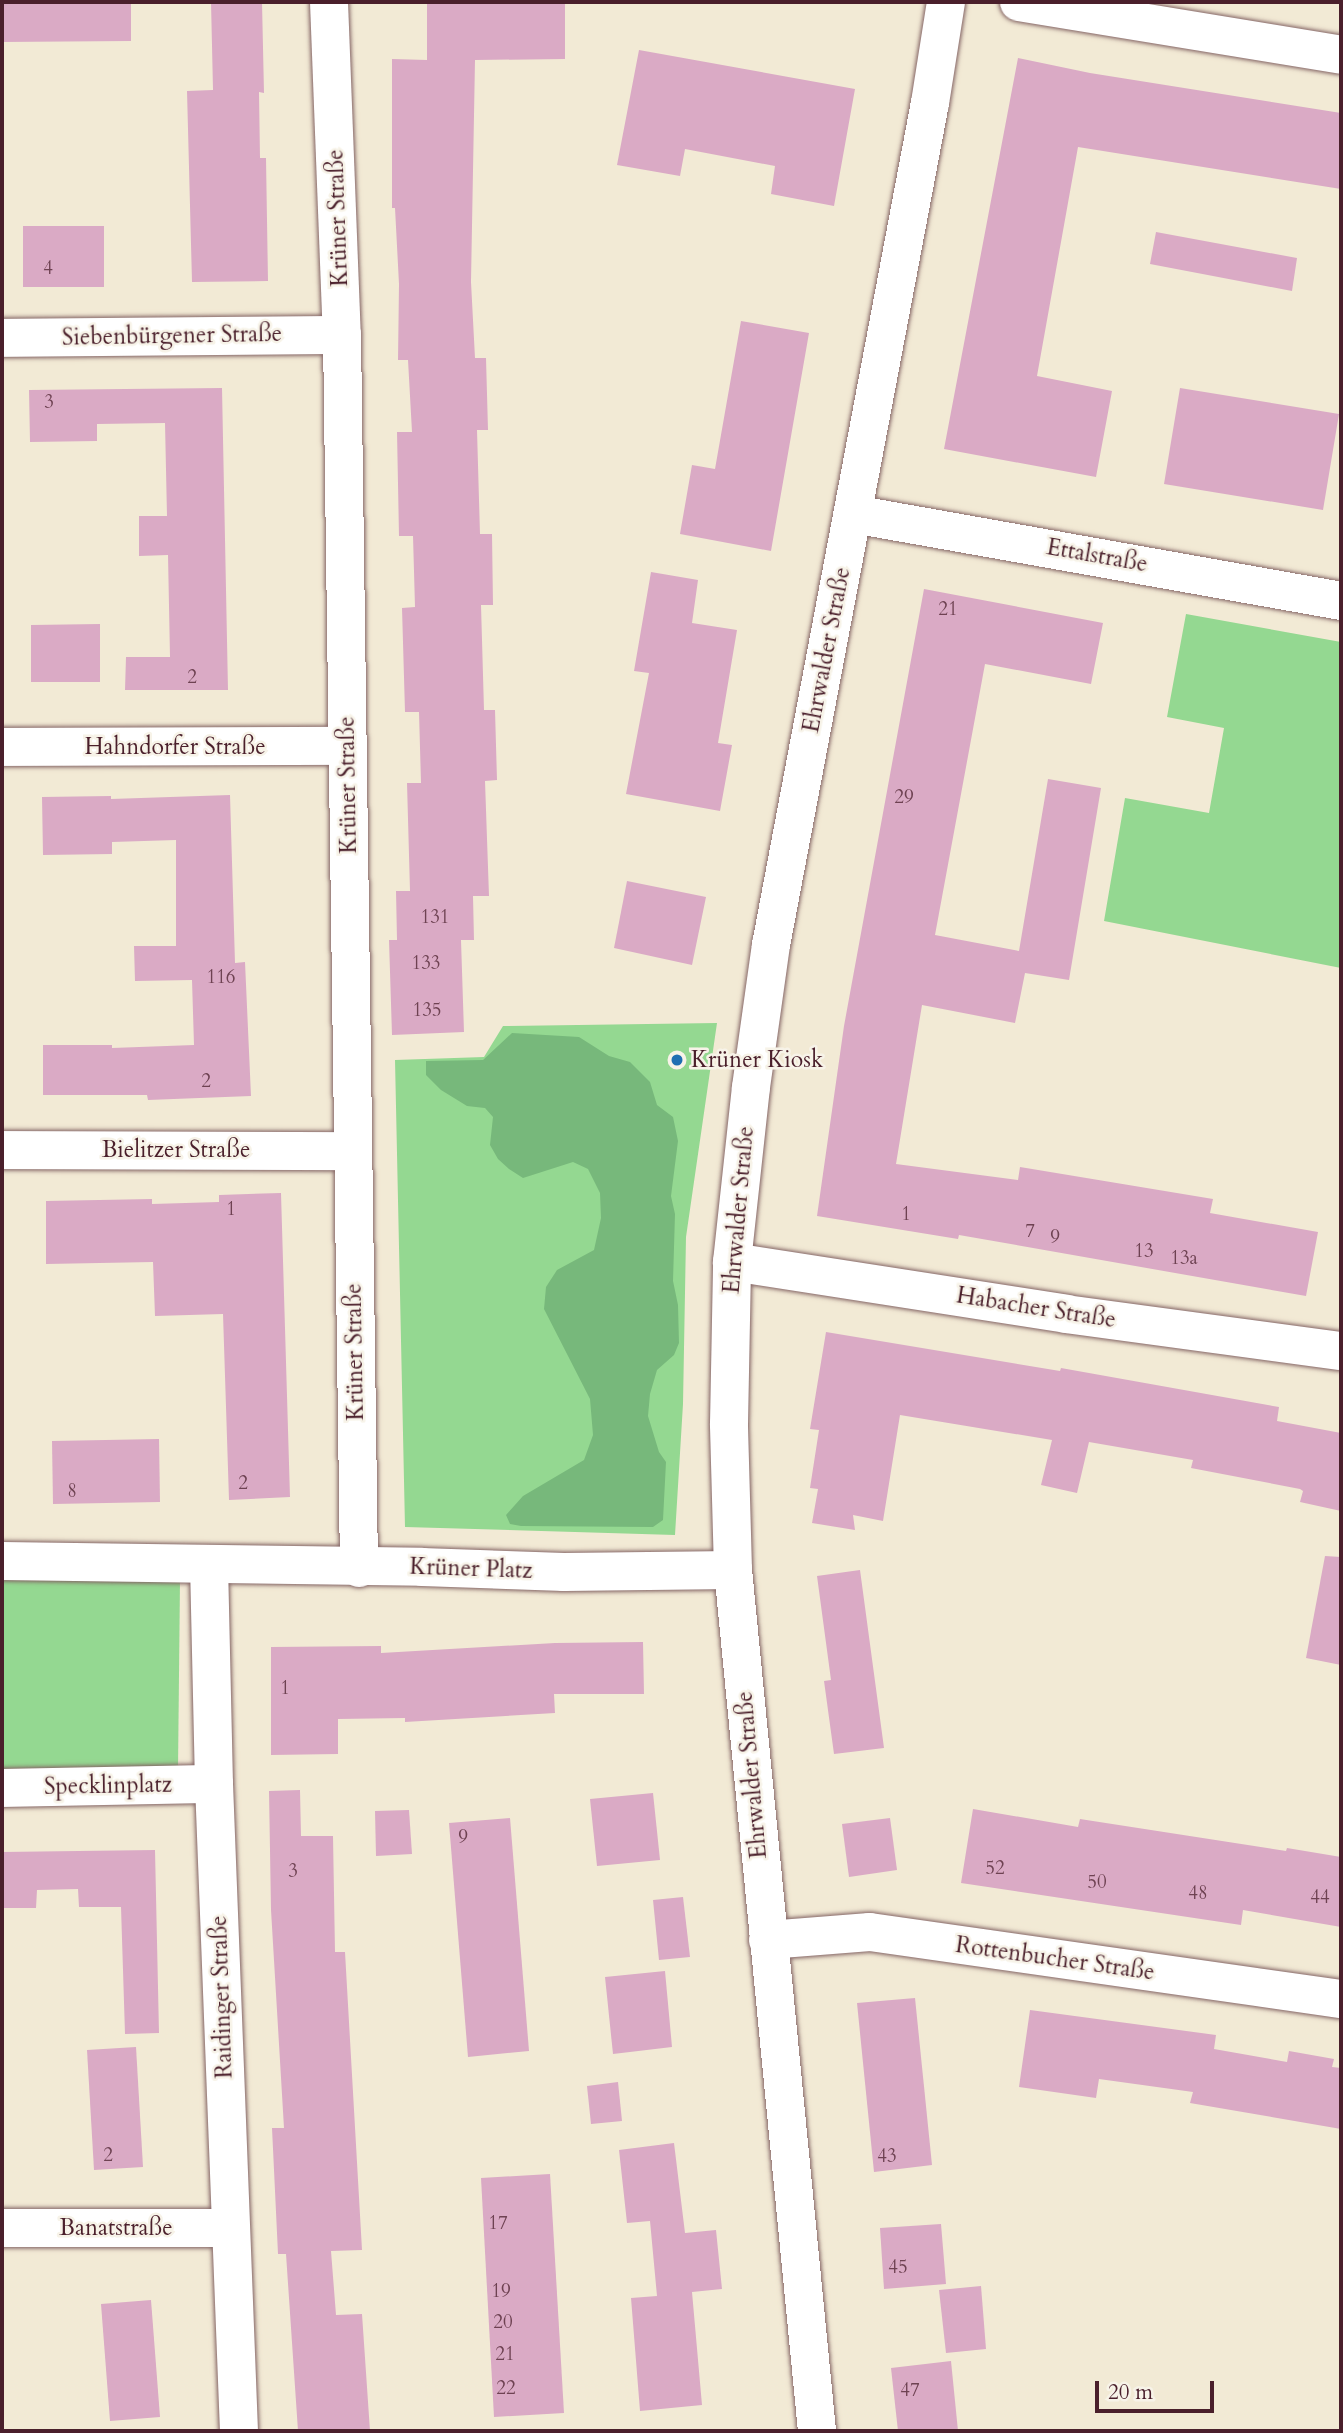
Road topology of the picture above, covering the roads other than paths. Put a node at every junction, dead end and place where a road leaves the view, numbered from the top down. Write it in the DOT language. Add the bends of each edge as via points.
graph roads {
  1 [pos="329,2"];
  2 [pos="946,2"];
  3 [pos="1019,2"];
  4 [pos="1341,55"];
  5 [pos="342,335"];
  6 [pos="2,338"];
  7 [pos="853,514"];
  8 [pos="1341,601"];
  9 [pos="348,746"];
  10 [pos="2,747"];
  11 [pos="2,1150"];
  12 [pos="351,1151"];
  13 [pos="732,1262"];
  14 [pos="1341,1351"];
  15 [pos="2,1561"];
  16 [pos="209,1564"];
  17 [pos="359,1568"];
  18 [pos="733,1570"];
  19 [pos="214,1784"];
  20 [pos="2,1788"];
  21 [pos="768,1940"];
  22 [pos="1341,1999"];
  23 [pos="2,2228"];
  24 [pos="230,2228"];
  25 [pos="239,2431"];
  26 [pos="817,2431"];
  1 -- 5 [label="street, Krüner Straße"];
  2 -- 7 [label="street, Ehrwalder Straße"];
  3 -- 4 [label="street"];
  5 -- 6 [label="street, Siebenbürgener Straße"];
  5 -- 9 [label="street, Krüner Straße"];
  7 -- 8 [label="street, Ettalstraße"];
  7 -- 13 [label="street, Ehrwalder Straße" via="771,945"];
  9 -- 10 [label="street, Hahndorfer Straße"];
  9 -- 12 [label="street, Krüner Straße"];
  11 -- 12 [label="street, Bielitzer Straße"];
  12 -- 17 [label="street, Krüner Straße"];
  13 -- 14 [label="street, Habacher Straße"];
  13 -- 18 [label="street, Ehrwalder Straße" via="729,1424"];
  15 -- 16 [label="street"];
  16 -- 17 [label="street, Krüner Platz"];
  16 -- 19 [label="street, Raidinger Straße"];
  17 -- 18 [label="street, Krüner Platz"];
  18 -- 21 [label="street, Ehrwalder Straße"];
  19 -- 20 [label="street, Specklinplatz"];
  19 -- 24 [label="street, Raidinger Straße"];
  21 -- 22 [label="street, Rottenbucher Straße" via="870,1933"];
  21 -- 26 [label="street, Ehrwalder Straße"];
  23 -- 24 [label="street, Banatstraße"];
  24 -- 25 [label="street, Raidinger Straße"];
}
